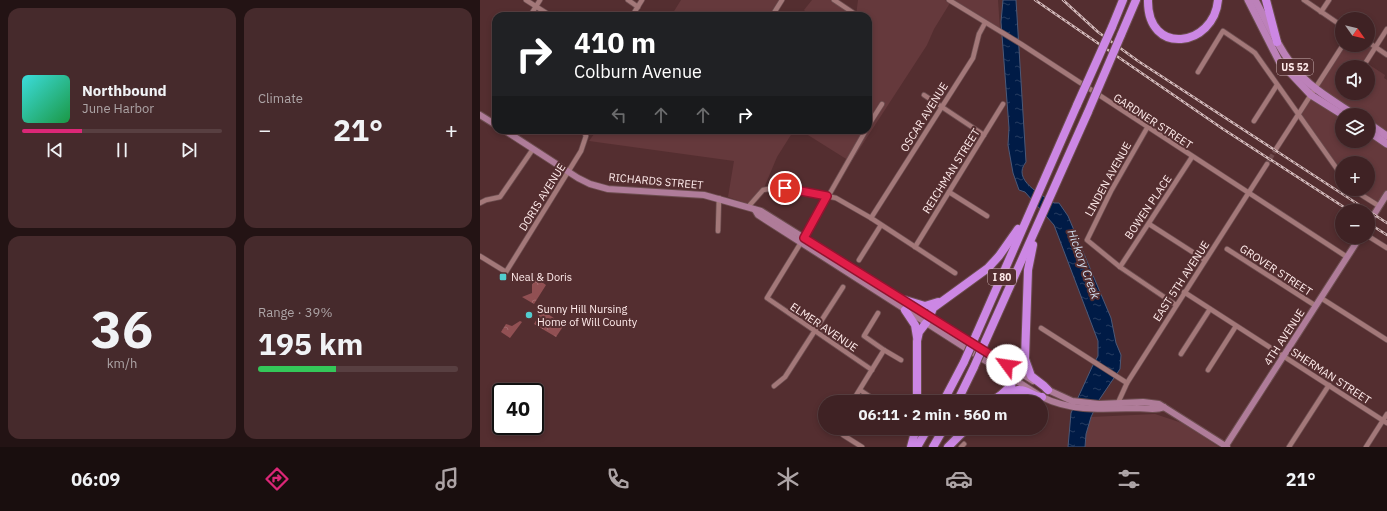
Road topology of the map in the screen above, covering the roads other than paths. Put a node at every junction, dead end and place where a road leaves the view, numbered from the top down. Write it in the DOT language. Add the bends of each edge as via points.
graph roads {
  1 [pos="526,0"];
  2 [pos="540,0"];
  3 [pos="628,0"];
  4 [pos="642,0"];
  5 [pos="782,0"];
  6 [pos="834,0"];
  7 [pos="949,0"];
  8 [pos="1123,0"];
  9 [pos="1136,0"];
  10 [pos="1148,0"];
  11 [pos="1218,0"];
  12 [pos="1248,0"];
  13 [pos="1255,0"];
  14 [pos="1266,0"];
  15 [pos="1304,0"];
  16 [pos="1329,0"];
  17 [pos="536,7"];
  18 [pos="638,7"];
  19 [pos="533,12"];
  20 [pos="544,12"];
  21 [pos="635,12"];
  22 [pos="774,12"];
  23 [pos="852,12"];
  24 [pos="1322,12"];
  25 [pos="1335,21"];
  26 [pos="985,23"];
  27 [pos="1387,30"];
  28 [pos="1277,42"];
  29 [pos="1376,47"];
  30 [pos="1339,52"];
  31 [pos="1387,54"];
  32 [pos="1367,60"];
  33 [pos="1198,72"];
  34 [pos="1277,85"];
  35 [pos="1313,92"];
  36 [pos="924,95"];
  37 [pos="882,104"];
  38 [pos="1002,104"];
  39 [pos="941,106"];
  40 [pos="1342,108"];
  41 [pos="1335,109"];
  42 [pos="480,115"];
  43 [pos="1298,115"];
  44 [pos="872,120"];
  45 [pos="1254,121"];
  46 [pos="492,122"];
  47 [pos="1147,128"];
  48 [pos="1375,128"];
  49 [pos="510,134"];
  50 [pos="585,134"];
  51 [pos="864,134"];
  52 [pos="984,135"];
  53 [pos="1375,136"];
  54 [pos="1387,136"];
  55 [pos="1387,144"];
  56 [pos="533,149"];
  57 [pos="1276,149"];
  58 [pos="1192,157"];
  59 [pos="1267,164"];
  60 [pos="1335,166"];
  61 [pos="569,172"];
  62 [pos="949,192"];
  63 [pos="1248,194"];
  64 [pos="1387,194"];
  65 [pos="827,196"];
  66 [pos="1363,196"];
  67 [pos="719,198"];
  68 [pos="480,203"];
  69 [pos="1379,206"];
  70 [pos="748,207"];
  71 [pos="1375,213"];
  72 [pos="987,216"];
  73 [pos="1027,217"];
  74 [pos="871,218"];
  75 [pos="1149,224"];
  76 [pos="881,225"];
  77 [pos="1037,227"];
  78 [pos="718,231"];
  79 [pos="802,240"];
  80 [pos="1375,240"];
  81 [pos="1355,244"];
  82 [pos="915,247"];
  83 [pos="1387,248"];
  84 [pos="1227,249"];
  85 [pos="480,256"];
  86 [pos="1347,257"];
  87 [pos="859,260"];
  88 [pos="1205,260"];
  89 [pos="1120,267"];
  90 [pos="955,273"];
  91 [pos="843,287"];
  92 [pos="1184,292"];
  93 [pos="1321,298"];
  94 [pos="904,300"];
  95 [pos="941,302"];
  96 [pos="1176,304"];
  97 [pos="1316,306"];
  98 [pos="1210,309"];
  99 [pos="905,310"];
  100 [pos="878,313"];
  101 [pos="928,320"];
  102 [pos="1236,326"];
  103 [pos="1041,328"];
  104 [pos="814,331"];
  105 [pos="1387,340"];
  106 [pos="918,341"];
  107 [pos="884,350"];
  108 [pos="1181,354"];
  109 [pos="1283,357"];
  110 [pos="1025,358"];
  111 [pos="901,360"];
  112 [pos="872,370"];
  113 [pos="1208,370"];
  114 [pos="1018,371"];
  115 [pos="1012,378"];
  116 [pos="1127,383"];
  117 [pos="1329,385"];
  118 [pos="774,386"];
  119 [pos="860,390"];
  120 [pos="1045,394"];
  121 [pos="857,395"];
  122 [pos="868,395"];
  123 [pos="917,395"];
  124 [pos="947,395"];
  125 [pos="960,395"];
  126 [pos="1001,395"];
  127 [pos="1005,395"];
  128 [pos="1032,395"];
  129 [pos="1117,406"];
  130 [pos="1387,414"];
  131 [pos="1385,422"];
  132 [pos="847,435"];
  133 [pos="914,435"];
  134 [pos="924,435"];
  135 [pos="940,435"];
  136 [pos="960,435"];
  137 [pos="862,447"];
  138 [pos="911,447"];
  139 [pos="917,447"];
  140 [pos="933,447"];
  141 [pos="948,447"];
  142 [pos="1226,447"];
  143 [pos="1289,447"];
  144 [pos="1366,447"];
  1 -- 17 [label="street"];
  2 -- 17 [label="street"];
  3 -- 18 [label="street"];
  4 -- 18 [label="street"];
  5 -- 22 [label="street"];
  6 -- 23 [label="street"];
  7 -- 26 [label="street, GARDNER STREET"];
  8 -- 73 [label="highway, I 80, bridge"];
  9 -- 77 [label="highway, I 80, bridge"];
  10 -- 11 [label="highway" via="1149,17 1154,27 1165,37 1182,39 1201,31 1208,24 1214,15"];
  12 -- 35 [label="main road, US 52" via="1279,61"];
  13 -- 28 [label="main road, US 52"];
  14 -- 28 [label="highway"];
  15 -- 24 [label="street"];
  16 -- 24 [label="street"];
  17 -- 19 [label="street"];
  17 -- 20 [label="street"];
  18 -- 21 [label="street"];
  24 -- 25 [label="street"];
  26 -- 39 [label="street, OSCAR AVENUE" via="979,34 973,58"];
  26 -- 47 [label="street, GARDNER STREET"];
  27 -- 29 [label="street"];
  28 -- 35 [label="main road, US 52"];
  29 -- 31 [label="street"];
  29 -- 32 [label="street"];
  30 -- 35 [label="street"];
  33 -- 34 [label="street" via="1224,31 1255,53"];
  34 -- 43 [label="street"];
  34 -- 45 [label="street"];
  35 -- 40 [label="main road, US 52"];
  35 -- 41 [label="main road, US 52"];
  35 -- 43 [label="street"];
  36 -- 39 [label="street"];
  37 -- 44 [label="street"];
  38 -- 52 [label="street, REICHMAN STREET"];
  39 -- 52 [label="street"];
  39 -- 74 [label="street, OSCAR AVENUE"];
  42 -- 46 [label="street"];
  43 -- 57 [label="street"];
  43 -- 60 [label="street"];
  47 -- 58 [label="street, GARDNER STREET"];
  47 -- 89 [label="street, LINDEN AVENUE" via="1110,191 1087,240"];
  48 -- 54 [label="main road"];
  49 -- 56 [label="street, RICHARDS STREET"];
  50 -- 61 [label="street, DORIS AVENUE" via="584,146"];
  51 -- 65 [label="street"];
  52 -- 62 [label="street, REICHMAN STREET"];
  53 -- 55 [label="main road"];
  56 -- 61 [label="street, RICHARDS STREET"];
  56 -- 68 [label="street" via="500,197"];
  58 -- 63 [label="street, GARDNER STREET"];
  58 -- 75 [label="street, BOWEN PLACE"];
  59 -- 63 [label="street, EAST 5TH AVENUE"];
  61 -- 67 [label="street, RICHARDS STREET" via="590,184 608,188"];
  61 -- 85 [label="street, DORIS AVENUE" via="506,272"];
  62 -- 72 [label="street"];
  62 -- 82 [label="street, REICHMAN STREET"];
  63 -- 86 [label="street, GARDNER STREET"];
  63 -- 88 [label="street, EAST 5TH AVENUE"];
  64 -- 69 [label="street"];
  65 -- 70 [label="street" via="773,188 763,190"];
  65 -- 74 [label="street" via="836,198"];
  65 -- 79 [label="street"];
  66 -- 69 [label="street"];
  67 -- 70 [label="street, RICHARDS STREET"];
  67 -- 78 [label="street"];
  69 -- 71 [label="street"];
  70 -- 79 [label="street, RICHARDS STREET" via="761,211"];
  73 -- 95 [label="highway" via="988,268"];
  73 -- 124 [label="highway, I 80, bridge" via="964,362"];
  74 -- 76 [label="street"];
  75 -- 88 [label="street"];
  75 -- 89 [label="street, BOWEN PLACE"];
  76 -- 82 [label="street"];
  76 -- 87 [label="street"];
  77 -- 110 [label="highway" via="1028,270"];
  77 -- 125 [label="highway, I 80, bridge"];
  79 -- 94 [label="street, RICHARDS STREET"];
  79 -- 99 [label="street, RICHARDS STREET"];
  79 -- 104 [label="street, ELMER AVENUE" via="767,298"];
  80 -- 83 [label="street"];
  81 -- 86 [label="street, 4TH AVENUE"];
  82 -- 90 [label="street"];
  84 -- 97 [label="street, GROVER STREET"];
  86 -- 93 [label="street, 4TH AVENUE"];
  88 -- 92 [label="street, EAST 5TH AVENUE"];
  89 -- 96 [label="street"];
  91 -- 104 [label="street"];
  92 -- 96 [label="street, EAST 5TH AVENUE"];
  92 -- 98 [label="street, SHERMAN STREET"];
  93 -- 97 [label="street, 4TH AVENUE"];
  93 -- 105 [label="street, GROVER STREET"];
  94 -- 95 [label="highway" via="925,306"];
  94 -- 101 [label="street, RICHARDS STREET"];
  95 -- 101 [label="highway" via="933,308"];
  96 -- 116 [label="street, EAST 5TH AVENUE"];
  97 -- 109 [label="street, 4TH AVENUE"];
  98 -- 102 [label="street, SHERMAN STREET"];
  98 -- 108 [label="street"];
  99 -- 101 [label="street, RICHARDS STREET"];
  99 -- 106 [label="highway" via="915,325"];
  100 -- 107 [label="street" via="864,336"];
  101 -- 106 [label="highway" via="919,332"];
  101 -- 114 [label="street, RICHARDS STREET"];
  101 -- 115 [label="street, RICHARDS STREET"];
  102 -- 109 [label="street, SHERMAN STREET"];
  102 -- 113 [label="street"];
  103 -- 116 [label="street"];
  104 -- 112 [label="street, ELMER AVENUE"];
  104 -- 118 [label="street" via="785,377"];
  106 -- 123 [label="highway"];
  107 -- 111 [label="street"];
  107 -- 112 [label="street"];
  109 -- 117 [label="street, SHERMAN STREET"];
  109 -- 142 [label="street, 4TH AVENUE"];
  110 -- 114 [label="highway"];
  110 -- 120 [label="highway" via="1031,376 1044,386"];
  112 -- 119 [label="street"];
  114 -- 115 [label="street"];
  114 -- 120 [label="street, RICHARDS STREET"];
  115 -- 120 [label="street, RICHARDS STREET"];
  115 -- 126 [label="highway" via="1011,386"];
  116 -- 129 [label="street, EAST 5TH AVENUE"];
  117 -- 131 [label="street, SHERMAN STREET"];
  117 -- 143 [label="street"];
  119 -- 121 [label="street"];
  119 -- 122 [label="street"];
  120 -- 129 [label="street, RICHARDS STREET" via="1071,404"];
  127 -- 128 [label="highway" via="1021,390"];
  129 -- 142 [label="street, RICHARDS STREET" via="1159,404"];
  130 -- 131 [label="street"];
  131 -- 144 [label="street"];
  132 -- 137 [label="street"];
  133 -- 138 [label="highway"];
  134 -- 139 [label="highway"];
  135 -- 140 [label="highway"];
  136 -- 141 [label="highway"];
}
